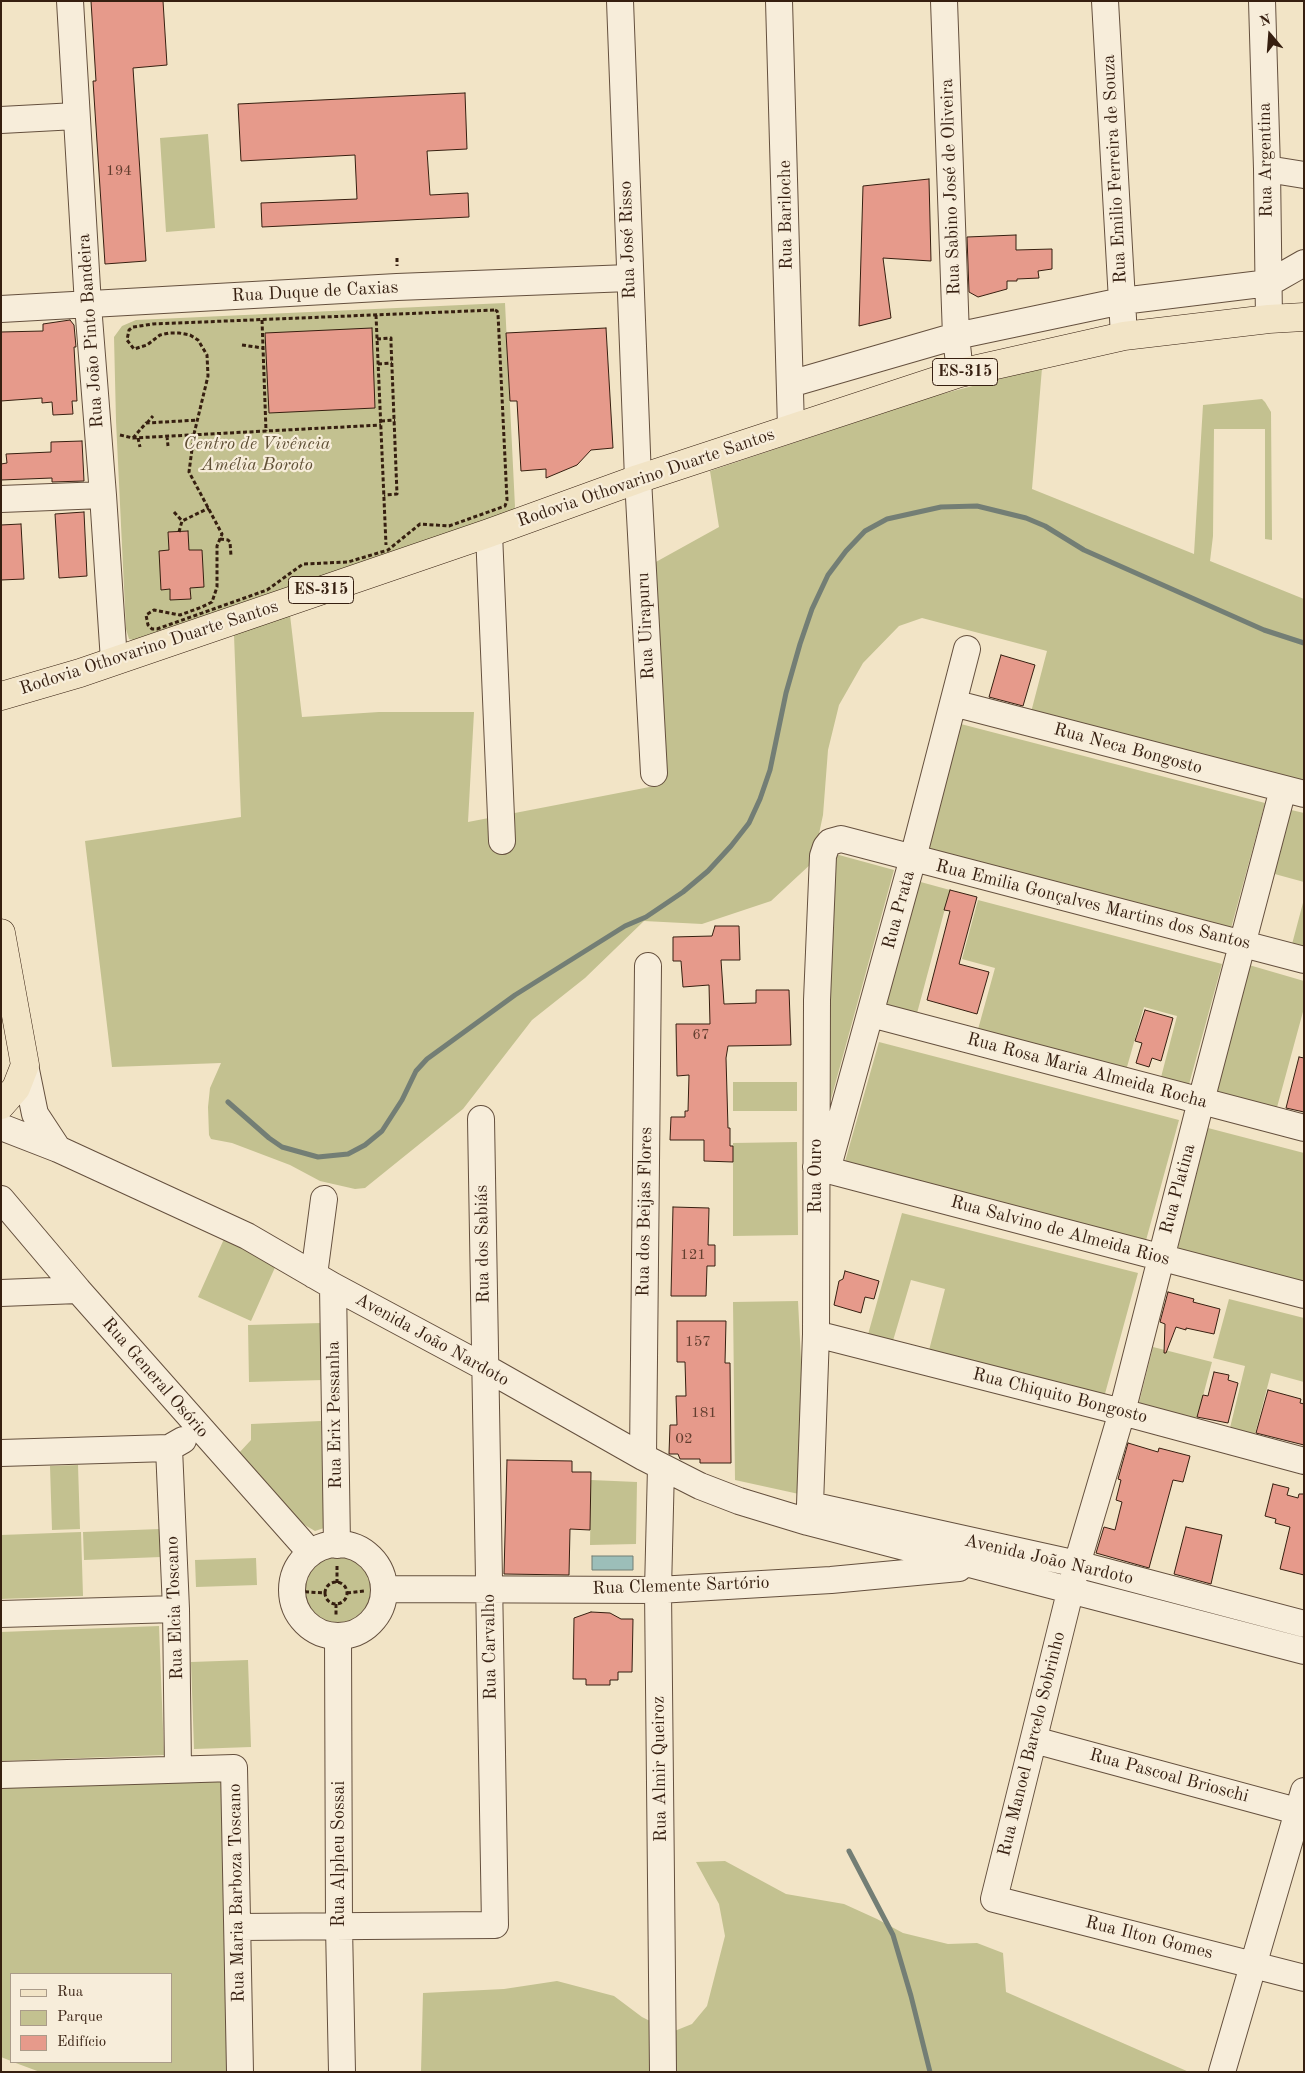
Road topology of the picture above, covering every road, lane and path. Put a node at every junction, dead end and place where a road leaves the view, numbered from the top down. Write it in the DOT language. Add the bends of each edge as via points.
graph roads {
  1 [pos="70,1"];
  2 [pos="620,1"];
  3 [pos="780,1"];
  4 [pos="944,1"];
  5 [pos="1105,1"];
  6 [pos="1262,1"];
  7 [pos="76,116"];
  8 [pos="1,120"];
  9 [pos="1267,169"];
  10 [pos="1304,175"];
  11 [pos="1304,263"];
  12 [pos="629,278"];
  13 [pos="1269,283"];
  14 [pos="1122,302"];
  15 [pos="88,305"];
  16 [pos="1,310"];
  17 [pos="376,315"];
  18 [pos="1304,317"];
  19 [pos="1269,319"];
  20 [pos="262,320"];
  21 [pos="956,336"];
  22 [pos="1124,336"];
  23 [pos="377,339"];
  24 [pos="242,345"];
  25 [pos="263,348"];
  26 [pos="392,363"];
  27 [pos="378,364"];
  28 [pos="960,373"];
  29 [pos="790,384"];
  30 [pos="153,416"];
  31 [pos="198,420"];
  32 [pos="394,420"];
  33 [pos="146,423"];
  34 [pos="381,423"];
  35 [pos="791,428"];
  36 [pos="266,431"];
  37 [pos="115,434"];
  38 [pos="194,434"];
  39 [pos="167,436"];
  40 [pos="133,438"];
  41 [pos="138,438"];
  42 [pos="168,446"];
  43 [pos="140,447"];
  44 [pos="638,479"];
  45 [pos="103,495"];
  46 [pos="384,495"];
  47 [pos="1,499"];
  48 [pos="208,508"];
  49 [pos="174,512"];
  50 [pos="182,521"];
  51 [pos="179,532"];
  52 [pos="489,533"];
  53 [pos="220,539"];
  54 [pos="386,550"];
  55 [pos="231,556"];
  56 [pos="967,649"];
  57 [pos="114,661"];
  58 [pos="1,696"];
  59 [pos="953,703"];
  60 [pos="654,773"];
  61 [pos="1294,791"];
  62 [pos="502,841"];
  63 [pos="826,847"];
  64 [pos="913,858"];
  65 [pos="1,933"];
  66 [pos="1243,943"];
  67 [pos="1304,960"];
  68 [pos="648,966"];
  69 [pos="6,989"];
  70 [pos="871,1014"];
  71 [pos="25,1065"];
  72 [pos="1201,1101"];
  73 [pos="1,1105"];
  74 [pos="481,1119"];
  75 [pos="1,1127"];
  76 [pos="1304,1128"];
  77 [pos="58,1149"];
  78 [pos="821,1168"];
  79 [pos="1,1199"];
  80 [pos="324,1199"];
  81 [pos="1160,1257"];
  82 [pos="323,1280"];
  83 [pos="78,1290"];
  84 [pos="1,1293"];
  85 [pos="1304,1295"];
  86 [pos="816,1334"];
  87 [pos="486,1368"];
  88 [pos="1122,1412"];
  89 [pos="201,1431"];
  90 [pos="168,1448"];
  91 [pos="1,1453"];
  92 [pos="1304,1461"];
  93 [pos="652,1462"];
  94 [pos="809,1514"];
  95 [pos="337,1545"];
  96 [pos="311,1553"];
  97 [pos="1077,1564"];
  98 [pos="978,1566"];
  99 [pos="384,1589"];
  100 [pos="490,1589"];
  101 [pos="658,1590"];
  102 [pos="1070,1590"];
  103 [pos="292,1592"];
  104 [pos="326,1593"];
  105 [pos="176,1609"];
  106 [pos="1,1614"];
  107 [pos="1304,1624"];
  108 [pos="338,1636"];
  109 [pos="1304,1651"];
  110 [pos="1034,1740"];
  111 [pos="178,1769"];
  112 [pos="1,1775"];
  113 [pos="1302,1805"];
  114 [pos="994,1899"];
  115 [pos="238,1927"];
  116 [pos="339,1927"];
  117 [pos="1254,1966"];
  118 [pos="1304,1978"];
  119 [pos="240,2072"];
  120 [pos="342,2072"];
  121 [pos="663,2072"];
  122 [pos="1222,2072"];
  1 -- 7 [label="street, Rua João Pinto Bandeira"];
  2 -- 12 [label="street, Rua José Risso"];
  3 -- 29 [label="street, Rua Bariloche"];
  4 -- 21 [label="street, Rua Sabino José de Oliveira"];
  5 -- 14 [label="street, Rua Emilio Ferreira de Souza"];
  6 -- 9 [label="street, Rua Argentina"];
  7 -- 8 [label="street"];
  7 -- 15 [label="street, Rua João Pinto Bandeira"];
  9 -- 10 [label="street"];
  9 -- 13 [label="street, Rua Argentina"];
  11 -- 13 [label="street"];
  12 -- 15 [label="street, Rua Duque de Caxias" via="398,287"];
  12 -- 44 [label="street, Rua José Risso"];
  13 -- 14 [label="street"];
  13 -- 19 [label="street, Rua Argentina"];
  14 -- 21 [label="street"];
  14 -- 22 [label="street, Rua Emilio Ferreira de Souza"];
  15 -- 16 [label="street, Rua Duque de Caxias"];
  15 -- 45 [label="street, Rua João Pinto Bandeira"];
  17 -- 20 [label="path"];
  17 -- 23 [label="path"];
  17 -- 54 [label="path" via="498,311 507,500 502,508 449,526 420,524"];
  18 -- 19 [label="main road, Rodovia Othovarino Duarte Santos / ES-315"];
  19 -- 22 [label="main road, Rodovia Othovarino Duarte Santos / ES-315"];
  20 -- 25 [label="path"];
  20 -- 31 [label="path" via="146,325 129,330 127,340 134,349 169,333 190,335 198,340 207,355 208,365"];
  21 -- 28 [label="street, Rua Sabino José de Oliveira"];
  21 -- 29 [label="street"];
  22 -- 28 [label="main road, Rodovia Othovarino Duarte Santos / ES-315"];
  23 -- 26 [label="path" via="391,338"];
  23 -- 27 [label="path"];
  24 -- 25 [label="path"];
  25 -- 36 [label="path"];
  26 -- 27 [label="path"];
  26 -- 32 [label="path"];
  27 -- 34 [label="path"];
  28 -- 35 [label="main road, Rodovia Othovarino Duarte Santos / ES-315"];
  29 -- 35 [label="street, Rua Bariloche"];
  30 -- 33 [label="path"];
  31 -- 33 [label="path"];
  31 -- 38 [label="path"];
  32 -- 34 [label="path"];
  32 -- 46 [label="path" via="397,494"];
  33 -- 40 [label="path"];
  34 -- 36 [label="path"];
  34 -- 46 [label="path"];
  35 -- 44 [label="main road, Rodovia Othovarino Duarte Santos / ES-315"];
  36 -- 38 [label="path"];
  37 -- 40 [label="path"];
  38 -- 39 [label="path"];
  38 -- 48 [label="path" via="189,472"];
  39 -- 41 [label="path"];
  39 -- 42 [label="path"];
  40 -- 41 [label="path"];
  41 -- 43 [label="path"];
  44 -- 52 [label="main road, Rodovia Othovarino Duarte Santos / ES-315"];
  44 -- 60 [label="street, Rua Uirapuru"];
  45 -- 47 [label="street"];
  45 -- 57 [label="street, Rua João Pinto Bandeira"];
  46 -- 54 [label="path"];
  48 -- 50 [label="path"];
  48 -- 53 [label="path" via="220,528"];
  49 -- 50 [label="path"];
  50 -- 51 [label="path"];
  52 -- 57 [label="main road, Rodovia Othovarino Duarte Santos / ES-315"];
  52 -- 62 [label="street"];
  53 -- 54 [label="path" via="216,552 217,587 212,602 180,615 154,610 146,615 152,629 267,590 303,564 348,562"];
  53 -- 55 [label="path" via="230,542"];
  56 -- 59 [label="street, Rua Prata"];
  57 -- 58 [label="main road, Rodovia Othovarino Duarte Santos / ES-315"];
  59 -- 61 [label="street, Rua Neca Bongosto"];
  59 -- 64 [label="street, Rua Prata"];
  61 -- 66 [label="street, Rua Platina"];
  63 -- 64 [label="street, Rua Emilia Gonçalves Martins dos Santos" via="830,842 841,839"];
  63 -- 78 [label="street, Rua Ouro" via="817,1000"];
  64 -- 66 [label="street, Rua Emilia Gonçalves Martins dos Santos"];
  64 -- 70 [label="street, Rua Prata"];
  65 -- 69 [label="main road"];
  66 -- 67 [label="street, Rua Emilia Gonçalves Martins dos Santos"];
  66 -- 72 [label="street, Rua Platina"];
  68 -- 93 [label="street, Rua dos Beijas Flores"];
  69 -- 71 [label="main road"];
  70 -- 72 [label="street, Rua Rosa Maria Almeida Rocha"];
  70 -- 78 [label="street, Rua Prata"];
  71 -- 73 [label="main road" via="16,1088"];
  71 -- 77 [label="street" via="35,1114"];
  72 -- 76 [label="street, Rua Rosa Maria Almeida Rocha"];
  72 -- 81 [label="street, Rua Platina"];
  74 -- 87 [label="street, Rua dos Sabiás"];
  75 -- 77 [label="street, Avenida João Nardoto"];
  77 -- 82 [label="street, Avenida João Nardoto" via="247,1236"];
  78 -- 81 [label="street, Rua Salvino de Almeida Rios"];
  78 -- 86 [label="street, Rua Ouro"];
  79 -- 83 [label="street, Rua General Osório"];
  80 -- 82 [label="street, Rua Erix Pessanha"];
  81 -- 85 [label="street, Rua Salvino de Almeida Rios"];
  81 -- 88 [label="street, Rua Platina"];
  82 -- 87 [label="street, Avenida João Nardoto"];
  82 -- 95 [label="street, Rua Erix Pessanha"];
  83 -- 84 [label="street"];
  83 -- 89 [label="street, Rua General Osório"];
  86 -- 88 [label="street, Rua Chiquito Bongosto"];
  86 -- 94 [label="street, Rua Ouro"];
  87 -- 93 [label="street, Avenida João Nardoto"];
  87 -- 100 [label="street, Rua Carvalho"];
  88 -- 92 [label="street, Rua Chiquito Bongosto"];
  88 -- 97 [label="street, Rua Platina"];
  89 -- 90 [label="street"];
  89 -- 96 [label="street, Rua General Osório"];
  90 -- 91 [label="street"];
  90 -- 105 [label="street, Rua Elcia Toscano"];
  93 -- 94 [label="street, Avenida João Nardoto" via="740,1501"];
  93 -- 101 [label="street, Rua Almir Queiroz"];
  94 -- 97 [label="street, Avenida João Nardoto"];
  94 -- 98 [label="street, Avenida João Nardoto"];
  95 -- 96 [label="street"];
  95 -- 99 [label="street" via="355,1548 370,1557 383,1577"];
  96 -- 103 [label="street" via="297,1570"];
  97 -- 102 [label="street, Rua Platina"];
  97 -- 107 [label="street, Avenida João Nardoto"];
  98 -- 101 [label="street, Rua Clemente Sartório" via="831,1580"];
  98 -- 102 [label="street, Avenida João Nardoto"];
  99 -- 100 [label="street, Rua Clemente Sartório"];
  99 -- 108 [label="street" via="380,1610 371,1622 358,1632"];
  100 -- 101 [label="street, Rua Clemente Sartório"];
  100 -- 116 [label="street, Rua Carvalho" via="495,1925"];
  101 -- 121 [label="street, Rua Almir Queiroz"];
  102 -- 109 [label="street, Avenida João Nardoto"];
  102 -- 110 [label="street, Rua Manoel Barcelo Sobrinho"];
  103 -- 104 [label="path"];
  103 -- 108 [label="street" via="297,1611 310,1627"];
  104 -- 104 [label="path" via="331,1584 338,1583 347,1593 344,1602 336,1604 328,1600"];
  105 -- 106 [label="street"];
  105 -- 111 [label="street, Rua Elcia Toscano"];
  108 -- 116 [label="street, Rua Alpheu Sossai"];
  110 -- 113 [label="street, Rua Pascoal Brioschi"];
  110 -- 114 [label="street, Rua Manoel Barcelo Sobrinho"];
  111 -- 112 [label="street, Rua Maria Barboza Toscano"];
  111 -- 115 [label="street, Rua Maria Barboza Toscano" via="234,1768"];
  113 -- 117 [label="street"];
  114 -- 117 [label="street, Rua Ilton Gomes"];
  115 -- 116 [label="street"];
  115 -- 119 [label="street, Rua Maria Barboza Toscano"];
  116 -- 120 [label="street, Rua Alpheu Sossai"];
  117 -- 118 [label="street, Rua Ilton Gomes"];
  117 -- 122 [label="street"];
}
